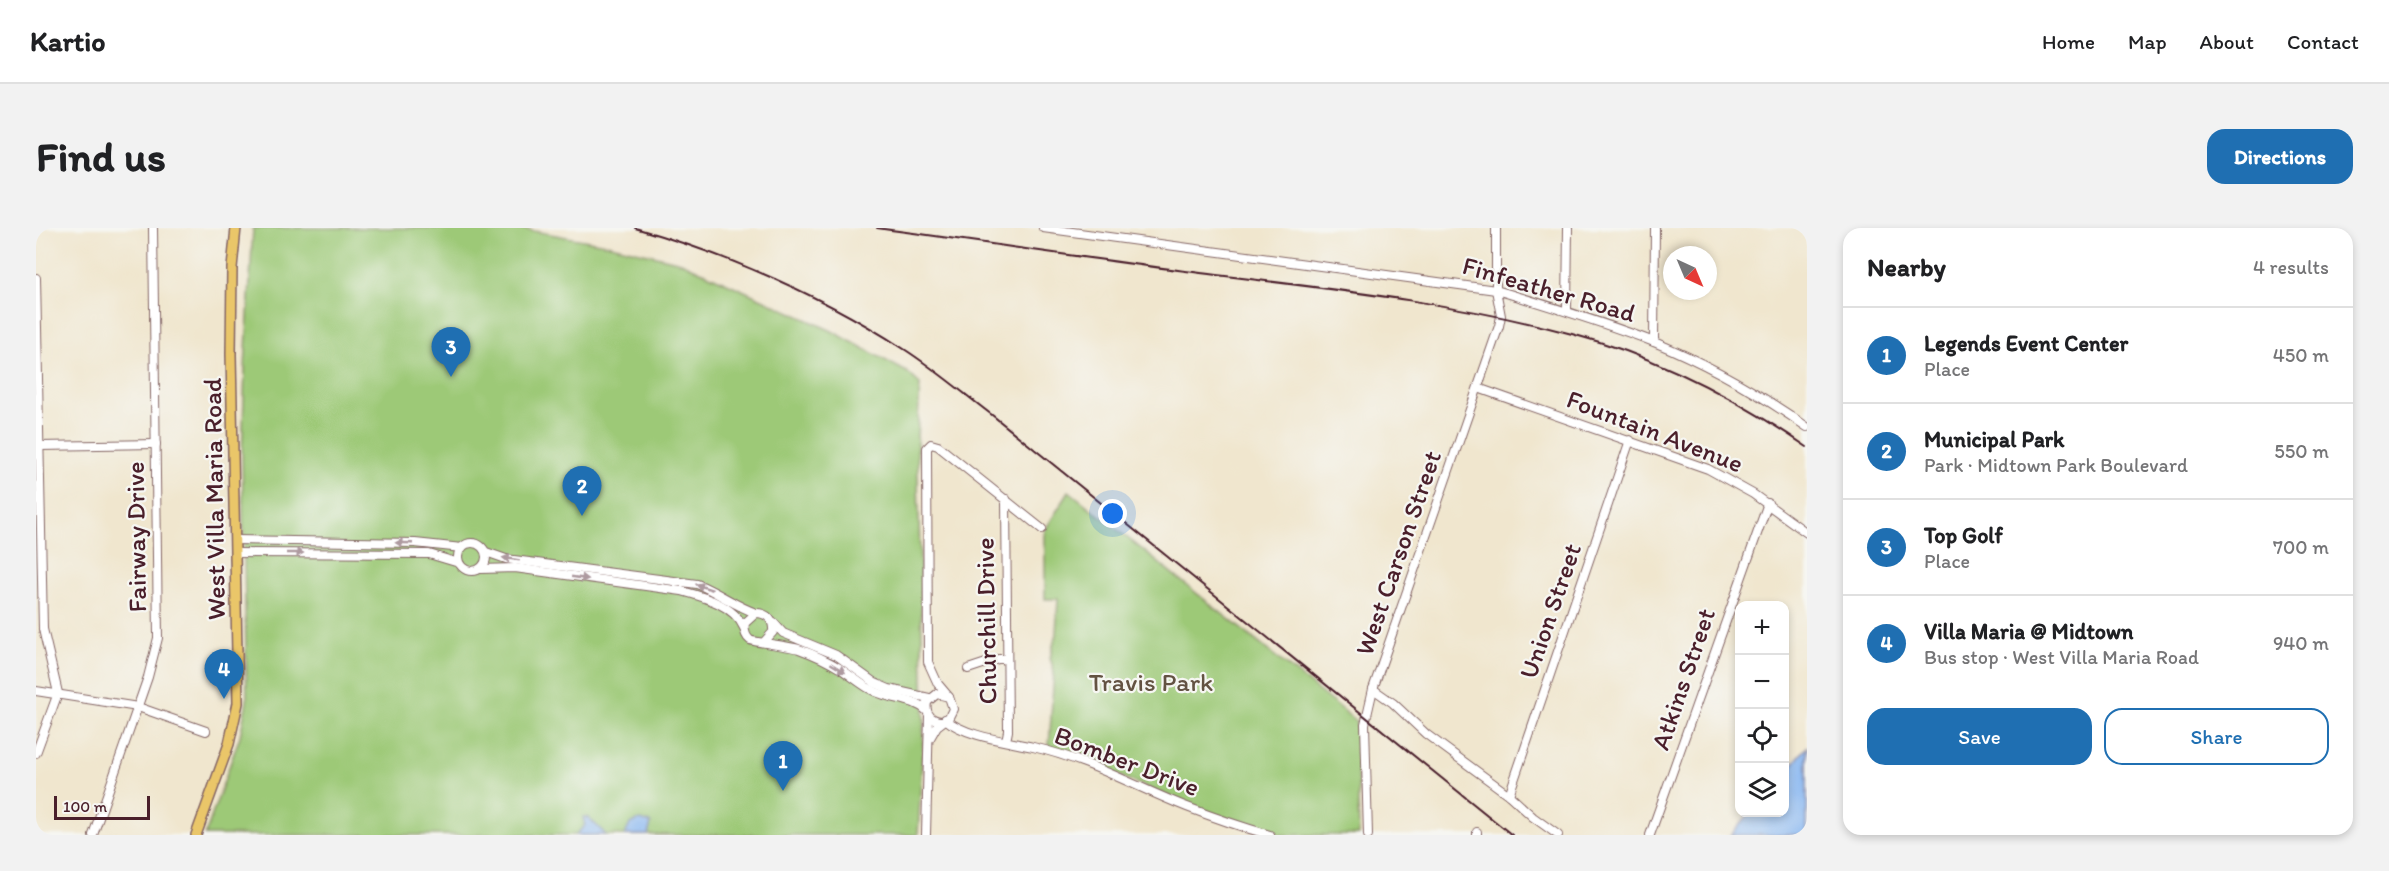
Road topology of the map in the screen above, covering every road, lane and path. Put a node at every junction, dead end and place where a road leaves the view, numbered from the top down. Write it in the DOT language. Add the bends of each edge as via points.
graph roads {
  1 [pos="153,228"];
  2 [pos="236,228"];
  3 [pos="1043,228"];
  4 [pos="1496,228"];
  5 [pos="1568,228"];
  6 [pos="1655,228"];
  7 [pos="1094,231"];
  8 [pos="36,278"];
  9 [pos="1496,290"];
  10 [pos="1567,311"];
  11 [pos="1654,342"];
  12 [pos="1478,388"];
  13 [pos="1807,428"];
  14 [pos="1630,440"];
  15 [pos="156,444"];
  16 [pos="40,446"];
  17 [pos="1006,499"];
  18 [pos="1768,503"];
  19 [pos="1042,529"];
  20 [pos="1807,533"];
  21 [pos="236,540"];
  22 [pos="462,548"];
  23 [pos="486,552"];
  24 [pos="236,553"];
  25 [pos="459,563"];
  26 [pos="480,569"];
  27 [pos="756,614"];
  28 [pos="772,622"];
  29 [pos="744,628"];
  30 [pos="764,642"];
  31 [pos="1007,659"];
  32 [pos="968,669"];
  33 [pos="934,676"];
  34 [pos="1373,689"];
  35 [pos="36,691"];
  36 [pos="58,693"];
  37 [pos="931,697"];
  38 [pos="949,697"];
  39 [pos="138,707"];
  40 [pos="953,709"];
  41 [pos="928,713"];
  42 [pos="943,720"];
  43 [pos="967,730"];
  44 [pos="206,731"];
  45 [pos="929,739"];
  46 [pos="1006,741"];
  47 [pos="36,753"];
  48 [pos="1509,795"];
  49 [pos="93,835"];
  50 [pos="196,835"];
  51 [pos="926,835"];
  52 [pos="1270,835"];
  53 [pos="1368,835"];
  54 [pos="1558,835"];
  55 [pos="1650,835"];
  1 -- 15 [label="street, Fairway Drive"];
  2 -- 21 [label="main road, West Villa Maria Road" via="231,354"];
  3 -- 7 [label="street, Finfeather Road"];
  4 -- 9 [label="street, West Carson Street"];
  5 -- 10 [label="street"];
  6 -- 11 [label="street"];
  7 -- 9 [label="street, Finfeather Road"];
  8 -- 16 [label="street"];
  9 -- 10 [label="street, Finfeather Road"];
  9 -- 12 [label="street, West Carson Street" via="1501,316"];
  10 -- 11 [label="street, Finfeather Road"];
  11 -- 13 [label="street, Finfeather Road" via="1730,378"];
  12 -- 14 [label="street, Fountain Avenue"];
  12 -- 34 [label="street, West Carson Street"];
  14 -- 18 [label="street, Fountain Avenue" via="1708,469"];
  14 -- 48 [label="street, Union Street"];
  15 -- 16 [label="street"];
  15 -- 39 [label="street, Fairway Drive" via="158,638"];
  16 -- 36 [label="street" via="43,629"];
  17 -- 19 [label="street"];
  17 -- 31 [label="street, Churchill Drive"];
  17 -- 33 [label="street" via="931,444 926,453 928,662"];
  18 -- 20 [label="street, Fountain Avenue"];
  18 -- 55 [label="street, Atkins Street"];
  22 -- 21 [label="street, one-way" via="415,543"];
  21 -- 24 [label="main road, West Villa Maria Road"];
  22 -- 23 [label="street" via="475,543"];
  22 -- 25 [label="street"];
  23 -- 26 [label="street" via="486,562"];
  27 -- 23 [label="street, one-way" via="696,584 506,559"];
  24 -- 25 [label="street, one-way" via="429,554"];
  24 -- 50 [label="main road, West Villa Maria Road" via="238,703 229,744"];
  25 -- 26 [label="street" via="470,572"];
  26 -- 29 [label="street, one-way" via="515,568 682,591 733,612"];
  27 -- 28 [label="street" via="766,615"];
  27 -- 29 [label="street" via="747,619"];
  28 -- 30 [label="street" via="773,632"];
  28 -- 37 [label="street" via="783,633 836,655 875,683"];
  29 -- 30 [label="street" via="750,640"];
  30 -- 41 [label="street, one-way" via="818,657 864,687 914,702"];
  31 -- 32 [label="street"];
  31 -- 46 [label="street, Churchill Drive"];
  33 -- 37 [label="street"];
  33 -- 38 [label="street"];
  34 -- 48 [label="street"];
  34 -- 53 [label="street, West Carson Street" via="1365,724"];
  35 -- 36 [label="street"];
  36 -- 39 [label="street"];
  36 -- 47 [label="street"];
  37 -- 38 [label="street" via="941,693"];
  37 -- 41 [label="street"];
  38 -- 40 [label="street"];
  39 -- 44 [label="street"];
  39 -- 49 [label="street, Fairway Drive"];
  40 -- 42 [label="street"];
  40 -- 43 [label="street"];
  41 -- 42 [label="street"];
  41 -- 45 [label="street"];
  42 -- 43 [label="street, Bomber Drive"];
  42 -- 45 [label="street"];
  43 -- 46 [label="street, Bomber Drive"];
  45 -- 51 [label="street"];
  46 -- 52 [label="street, Bomber Drive" via="1064,755 1239,827"];
  48 -- 54 [label="street"];
}
